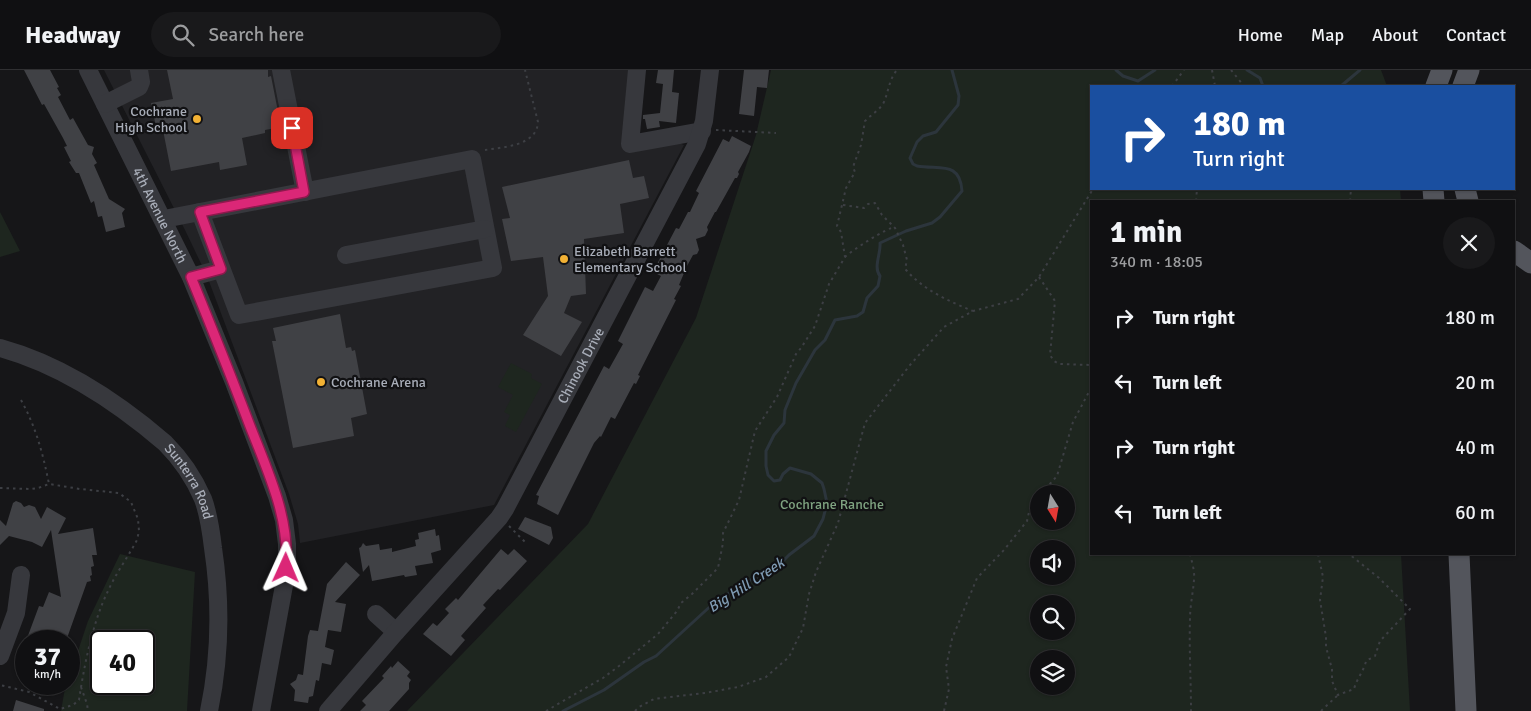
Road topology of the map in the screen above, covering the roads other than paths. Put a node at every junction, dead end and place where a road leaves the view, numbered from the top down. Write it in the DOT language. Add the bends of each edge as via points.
graph roads {
  1 [pos="88,70"];
  2 [pos="139,70"];
  3 [pos="281,70"];
  4 [pos="637,70"];
  5 [pos="710,70"];
  6 [pos="1442,70"];
  7 [pos="1469,70"];
  8 [pos="1436,85"];
  9 [pos="1463,85"];
  10 [pos="105,104"];
  11 [pos="707,130"];
  12 [pos="304,192"];
  13 [pos="200,212"];
  14 [pos="164,219"];
  15 [pos="486,229"];
  16 [pos="1515,252"];
  17 [pos="346,255"];
  18 [pos="1531,263"];
  19 [pos="221,269"];
  20 [pos="191,277"];
  21 [pos="0,348"];
  22 [pos="1459,555"];
  23 [pos="21,576"];
  24 [pos="376,614"];
  25 [pos="396,632"];
  26 [pos="0,656"];
  27 [pos="209,711"];
  28 [pos="261,711"];
  29 [pos="328,711"];
  30 [pos="1466,711"];
  1 -- 10 [label="street, 4th Avenue North"];
  2 -- 10 [label="street" via="139,87"];
  3 -- 12 [label="street"];
  4 -- 11 [label="street" via="630,144"];
  5 -- 11 [label="street, Chinook Drive"];
  6 -- 8 [label="main road"];
  7 -- 9 [label="main road"];
  10 -- 14 [label="street, 4th Avenue North"];
  11 -- 25 [label="street, Chinook Drive" via="505,509"];
  12 -- 13 [label="street"];
  12 -- 15 [label="street" via="472,159"];
  13 -- 14 [label="street"];
  13 -- 19 [label="street"];
  14 -- 20 [label="street, 4th Avenue North"];
  15 -- 17 [label="street"];
  15 -- 19 [label="street" via="493,268 239,315"];
  16 -- 18 [label="main road"];
  19 -- 20 [label="street"];
  20 -- 28 [label="street, 4th Avenue North" via="277,496 286,532 286,568"];
  21 -- 27 [label="street, Sunterra Road" via="36,360 89,387 165,443 192,477 207,511 217,580 216,656"];
  22 -- 30 [label="main road"];
  23 -- 26 [label="street" via="18,604"];
  24 -- 25 [label="street"];
  25 -- 29 [label="street, Chinook Drive"];
}
